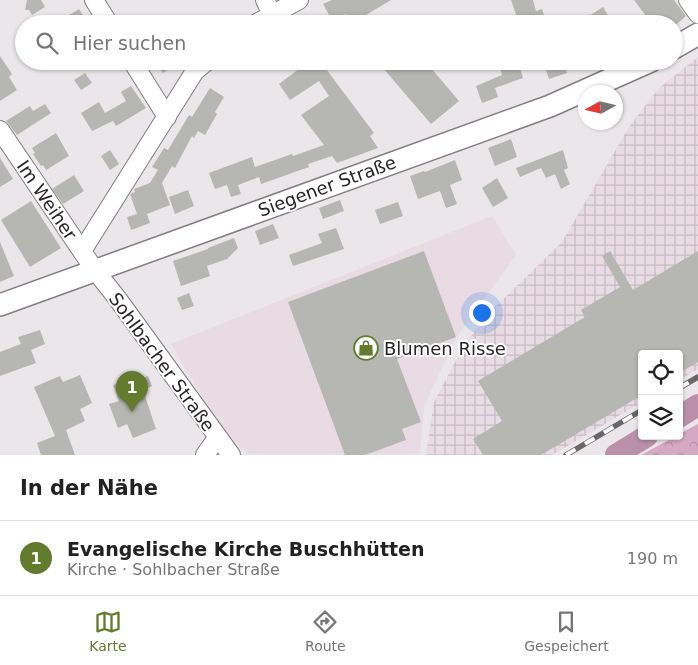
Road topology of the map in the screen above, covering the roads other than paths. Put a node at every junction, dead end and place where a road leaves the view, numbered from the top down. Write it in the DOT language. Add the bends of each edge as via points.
graph roads {
  1 [pos="94,0"];
  2 [pos="299,0"];
  3 [pos="688,0"];
  4 [pos="269,7"];
  5 [pos="698,14"];
  6 [pos="103,15"];
  7 [pos="698,34"];
  8 [pos="683,43"];
  9 [pos="138,70"];
  10 [pos="197,70"];
  11 [pos="631,70"];
  12 [pos="167,118"];
  13 [pos="0,130"];
  14 [pos="82,251"];
  15 [pos="94,269"];
  16 [pos="0,305"];
  17 [pos="217,438"];
  18 [pos="205,455"];
  19 [pos="230,455"];
  1 -- 6 [label="street"];
  2 -- 4 [label="street"];
  3 -- 5 [label="street"];
  7 -- 8 [label="main road"];
  9 -- 12 [label="street"];
  10 -- 12 [label="street"];
  11 -- 15 [label="main road, Siegener Straße" via="550,106"];
  12 -- 14 [label="street"];
  13 -- 14 [label="street, Im Weiher"];
  14 -- 15 [label="street, Im Weiher"];
  15 -- 16 [label="main road, Siegener Straße"];
  15 -- 17 [label="street, Sohlbacher Straße"];
  17 -- 18 [label="street"];
  17 -- 19 [label="street, Sohlbacher Straße"];
}
